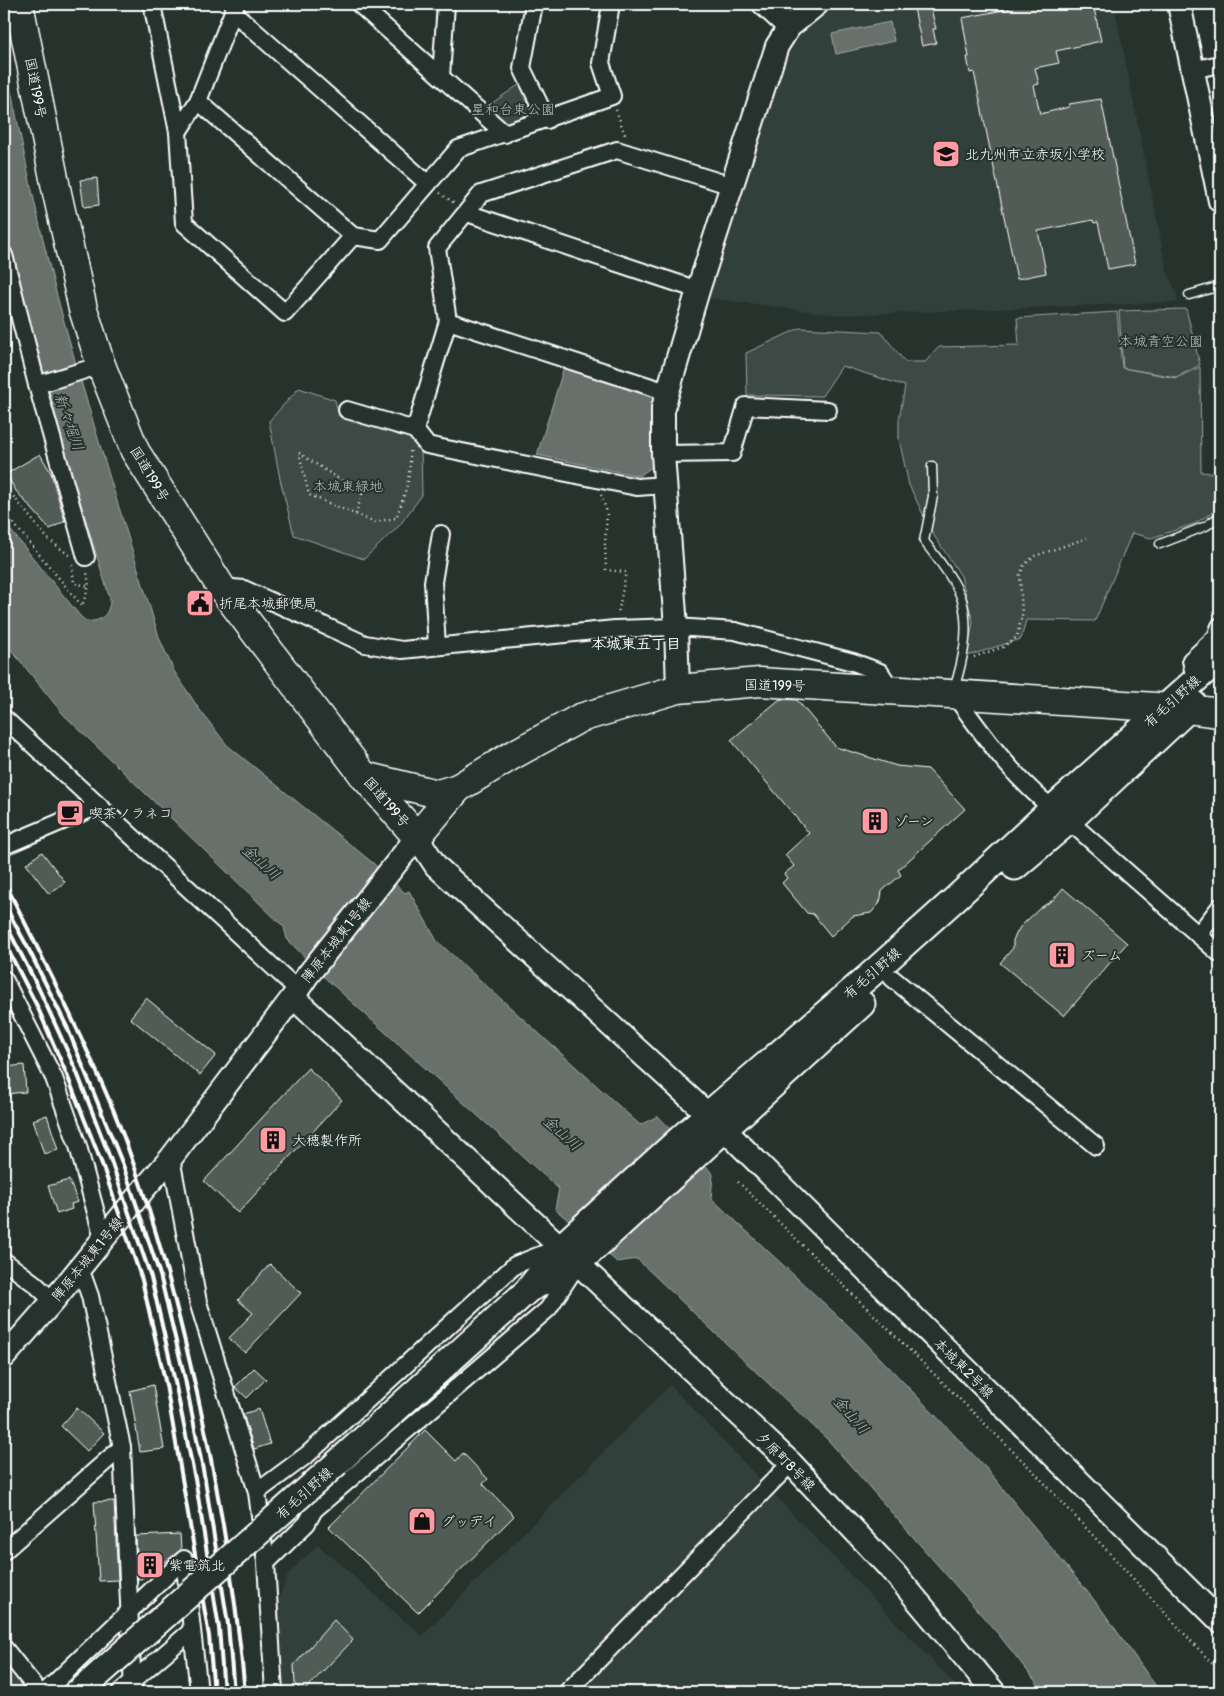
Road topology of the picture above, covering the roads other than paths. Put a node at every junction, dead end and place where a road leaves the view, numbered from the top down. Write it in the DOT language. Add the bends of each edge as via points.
graph roads {
  1 [pos="19,4"];
  2 [pos="152,4"];
  3 [pos="359,4"];
  4 [pos="446,4"];
  5 [pos="534,4"];
  6 [pos="611,4"];
  7 [pos="764,4"];
  8 [pos="817,4"];
  9 [pos="1179,4"];
  10 [pos="235,8"];
  11 [pos="789,27"];
  12 [pos="1220,64"];
  13 [pos="1192,70"];
  14 [pos="441,76"];
  15 [pos="198,101"];
  16 [pos="547,120"];
  17 [pos="178,132"];
  18 [pos="505,134"];
  19 [pos="427,183"];
  20 [pos="732,186"];
  21 [pos="1220,201"];
  22 [pos="467,213"];
  23 [pos="353,236"];
  24 [pos="4,255"];
  25 [pos="1220,286"];
  26 [pos="698,290"];
  27 [pos="1189,295"];
  28 [pos="448,322"];
  29 [pos="92,368"];
  30 [pos="37,386"];
  31 [pos="667,392"];
  32 [pos="347,410"];
  33 [pos="828,410"];
  34 [pos="418,433"];
  35 [pos="663,454"];
  36 [pos="932,466"];
  37 [pos="665,485"];
  38 [pos="1220,516"];
  39 [pos="441,534"];
  40 [pos="1160,544"];
  41 [pos="86,557"];
  42 [pos="221,587"];
  43 [pos="676,626"];
  44 [pos="1220,626"];
  45 [pos="437,646"];
  46 [pos="1220,658"];
  47 [pos="1195,680"];
  48 [pos="1220,680"];
  49 [pos="678,689"];
  50 [pos="892,690"];
  51 [pos="953,693"];
  52 [pos="1176,709"];
  53 [pos="1220,714"];
  54 [pos="4,718"];
  55 [pos="364,776"];
  56 [pos="458,788"];
  57 [pos="98,806"];
  58 [pos="1060,815"];
  59 [pos="417,837"];
  60 [pos="4,846"];
  61 [pos="1220,908"];
  62 [pos="1198,935"];
  63 [pos="1220,954"];
  64 [pos="892,978"];
  65 [pos="4,979"];
  66 [pos="300,988"];
  67 [pos="716,1122"];
  68 [pos="1096,1146"];
  69 [pos="171,1158"];
  70 [pos="103,1238"];
  71 [pos="575,1250"];
  72 [pos="4,1261"];
  73 [pos="80,1268"];
  74 [pos="53,1301"];
  75 [pos="4,1357"];
  76 [pos="122,1447"];
  77 [pos="791,1463"];
  78 [pos="258,1492"];
  79 [pos="4,1551"];
  80 [pos="266,1563"];
  81 [pos="129,1612"];
  82 [pos="1220,1621"];
  83 [pos="191,1630"];
  84 [pos="4,1648"];
  85 [pos="129,1689"];
  86 [pos="985,1689"];
  87 [pos="39,1692"];
  88 [pos="45,1692"];
  89 [pos="79,1692"];
  90 [pos="199,1692"];
  91 [pos="274,1692"];
  92 [pos="567,1692"];
  1 -- 29 [label="highway, 国道199号" via="83,309"];
  2 -- 17 [label="street"];
  3 -- 14 [label="street"];
  4 -- 14 [label="street"];
  5 -- 16 [label="street" via="522,68"];
  6 -- 16 [label="street" via="601,62 612,96"];
  7 -- 11 [label="street"];
  8 -- 11 [label="street"];
  9 -- 13 [label="street"];
  10 -- 15 [label="street"];
  10 -- 19 [label="street"];
  11 -- 20 [label="street" via="776,46"];
  12 -- 13 [label="street"];
  13 -- 21 [label="street"];
  14 -- 18 [label="street"];
  15 -- 17 [label="street"];
  15 -- 23 [label="street"];
  16 -- 18 [label="street"];
  17 -- 23 [label="street" via="184,223 285,313"];
  18 -- 19 [label="street" via="458,149"];
  19 -- 23 [label="street" via="380,240"];
  20 -- 22 [label="street" via="617,150 481,194"];
  20 -- 26 [label="street"];
  22 -- 26 [label="street"];
  22 -- 28 [label="street" via="437,248"];
  24 -- 30 [label="street"];
  25 -- 27 [label="lane"];
  26 -- 31 [label="street"];
  28 -- 31 [label="street"];
  28 -- 34 [label="street"];
  29 -- 30 [label="street"];
  29 -- 42 [label="highway, 国道199号" via="135,451"];
  30 -- 41 [label="street"];
  31 -- 35 [label="street" via="663,408"];
  32 -- 34 [label="street"];
  33 -- 35 [label="street" via="746,406 732,453"];
  34 -- 37 [label="street" via="427,445 638,487"];
  35 -- 37 [label="street"];
  36 -- 51 [label="lane" via="933,496 924,541 962,599 965,621 963,661"];
  37 -- 43 [label="street"];
  38 -- 40 [label="lane" via="1206,526"];
  39 -- 45 [label="street" via="433,582"];
  42 -- 45 [label="street" via="244,589 365,644 402,650"];
  42 -- 55 [label="highway, 国道199号"];
  43 -- 45 [label="street"];
  43 -- 49 [label="street"];
  43 -- 50 [label="street" via="734,630 853,662 880,672"];
  44 -- 47 [label="street" via="1216,637 1191,660"];
  46 -- 47 [label="main road, 有毛引野線"];
  47 -- 52 [label="main road, 有毛引野線"];
  48 -- 52 [label="main road, 有毛引野線"];
  49 -- 50 [label="highway, 国道199号" via="760,682"];
  49 -- 56 [label="highway, 国道199号" via="580,718"];
  50 -- 51 [label="highway, 国道199号"];
  51 -- 52 [label="highway, 国道199号"];
  51 -- 58 [label="street" via="1021,782"];
  52 -- 53 [label="highway, 国道199号"];
  52 -- 58 [label="main road, 有毛引野線"];
  54 -- 57 [label="street"];
  55 -- 56 [label="highway" via="438,794"];
  55 -- 59 [label="highway, 国道199号"];
  56 -- 59 [label="highway, 国道199号"];
  57 -- 60 [label="street"];
  57 -- 66 [label="street"];
  58 -- 62 [label="street"];
  58 -- 64 [label="main road, 有毛引野線"];
  58 -- 67 [label="main road, 有毛引野線" via="996,862"];
  59 -- 66 [label="street, 陣原本城東1号線"];
  59 -- 67 [label="street" via="436,866"];
  61 -- 62 [label="street"];
  62 -- 63 [label="street"];
  64 -- 67 [label="main road, 有毛引野線"];
  64 -- 68 [label="street"];
  65 -- 70 [label="street" via="54,1078 78,1146"];
  66 -- 69 [label="street, 陣原本城東1号線"];
  66 -- 71 [label="street, 夕原町8号線"];
  67 -- 71 [label="main road, 有毛引野線"];
  67 -- 82 [label="street, 本城東2号線"];
  69 -- 70 [label="street, 陣原本城東1号線"];
  69 -- 78 [label="street" via="198,1302"];
  70 -- 73 [label="street, 陣原本城東1号線"];
  71 -- 77 [label="street, 夕原町8号線"];
  71 -- 78 [label="street" via="515,1265 308,1454"];
  71 -- 80 [label="street" via="548,1309 314,1510 308,1523"];
  71 -- 89 [label="main road, 有毛引野線, bridge"];
  72 -- 74 [label="street"];
  73 -- 74 [label="street, 陣原本城東1号線"];
  73 -- 76 [label="street" via="92,1305"];
  74 -- 75 [label="street, 陣原本城東1号線"];
  76 -- 79 [label="street"];
  76 -- 81 [label="street"];
  77 -- 86 [label="street, 夕原町8号線" via="895,1574"];
  77 -- 92 [label="street"];
  78 -- 80 [label="street"];
  80 -- 91 [label="street"];
  81 -- 83 [label="street" via="184,1559"];
  81 -- 85 [label="street"];
  81 -- 88 [label="street"];
  83 -- 85 [label="street"];
  83 -- 90 [label="street"];
  84 -- 87 [label="street"];
}
